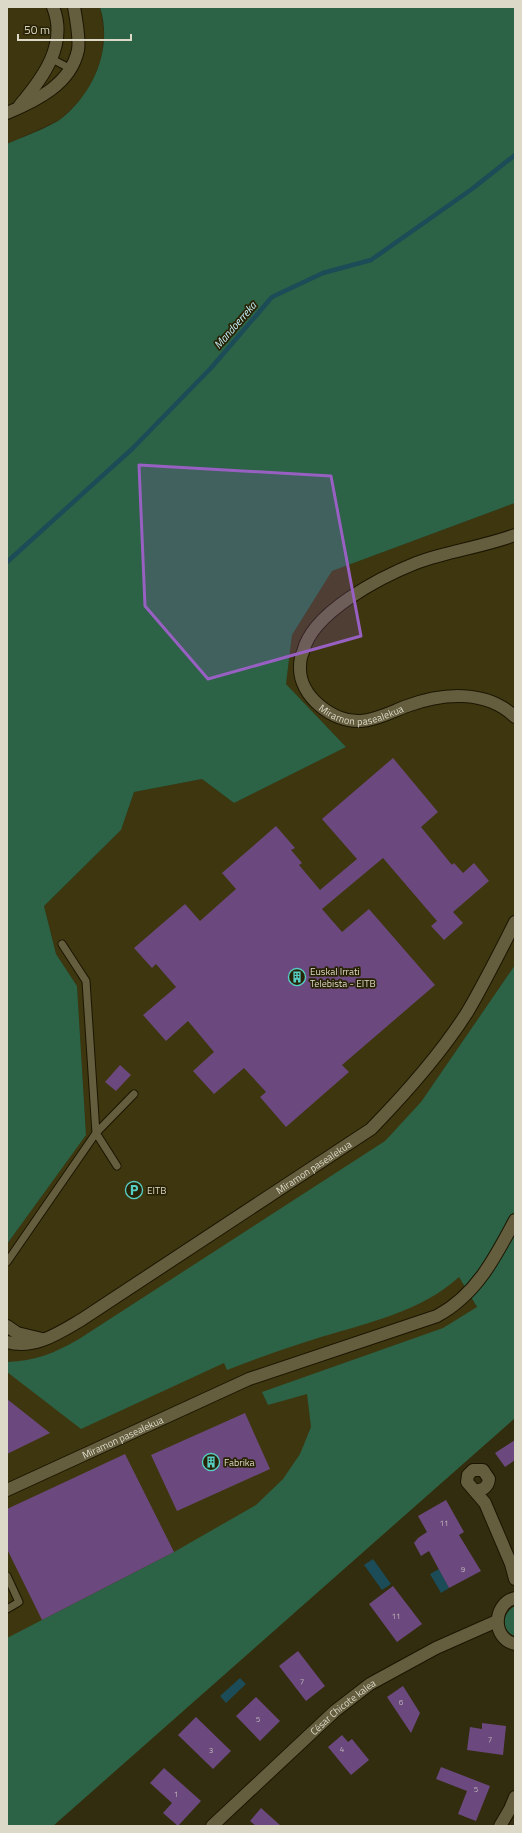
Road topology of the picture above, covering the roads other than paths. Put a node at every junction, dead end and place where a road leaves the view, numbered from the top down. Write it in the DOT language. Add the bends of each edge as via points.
graph roads {
  1 [pos="53,7"];
  2 [pos="74,7"];
  3 [pos="52,59"];
  4 [pos="72,69"];
  5 [pos="12,111"];
  6 [pos="515,535"];
  7 [pos="515,717"];
  8 [pos="515,922"];
  9 [pos="62,944"];
  10 [pos="134,1094"];
  11 [pos="96,1133"];
  12 [pos="117,1166"];
  13 [pos="515,1220"];
  14 [pos="7,1262"];
  15 [pos="7,1326"];
  16 [pos="43,1340"];
  17 [pos="7,1342"];
  18 [pos="479,1489"];
  19 [pos="7,1490"];
  20 [pos="7,1576"];
  21 [pos="515,1579"];
  22 [pos="515,1598"];
  23 [pos="7,1609"];
  24 [pos="497,1622"];
  25 [pos="515,1644"];
  26 [pos="515,1797"];
  27 [pos="212,1826"];
  28 [pos="500,1826"];
  1 -- 3 [label="street" via="58,35"];
  2 -- 4 [label="street" via="78,49"];
  3 -- 4 [label="lane"];
  3 -- 5 [label="street" via="38,84"];
  4 -- 5 [label="street" via="42,97"];
  6 -- 7 [label="street, Miramon pasealekua" via="416,563 349,598 328,614 312,633 303,650 300,667 302,682 310,695 323,709 337,718 361,721 428,700 456,695 487,700 507,709"];
  8 -- 16 [label="street, Miramon pasealekua" via="467,1012 399,1101 371,1129 81,1320"];
  9 -- 11 [label="lane" via="86,981"];
  10 -- 11 [label="lane"];
  11 -- 12 [label="lane"];
  11 -- 14 [label="lane"];
  13 -- 19 [label="street, Miramon pasealekua" via="487,1270 453,1308 437,1316 249,1379"];
  15 -- 16 [label="street" via="17,1333"];
  16 -- 17 [label="street, Miramon pasealekua" via="16,1345"];
  18 -- 21 [label="street"];
  20 -- 23 [label="lane" via="19,1602"];
  22 -- 24 [label="street" via="502,1606"];
  24 -- 25 [label="street" via="498,1630"];
  24 -- 27 [label="street, César Chicote kalea" via="436,1648 370,1684 335,1711"];
  26 -- 28 [label="street"];
}
